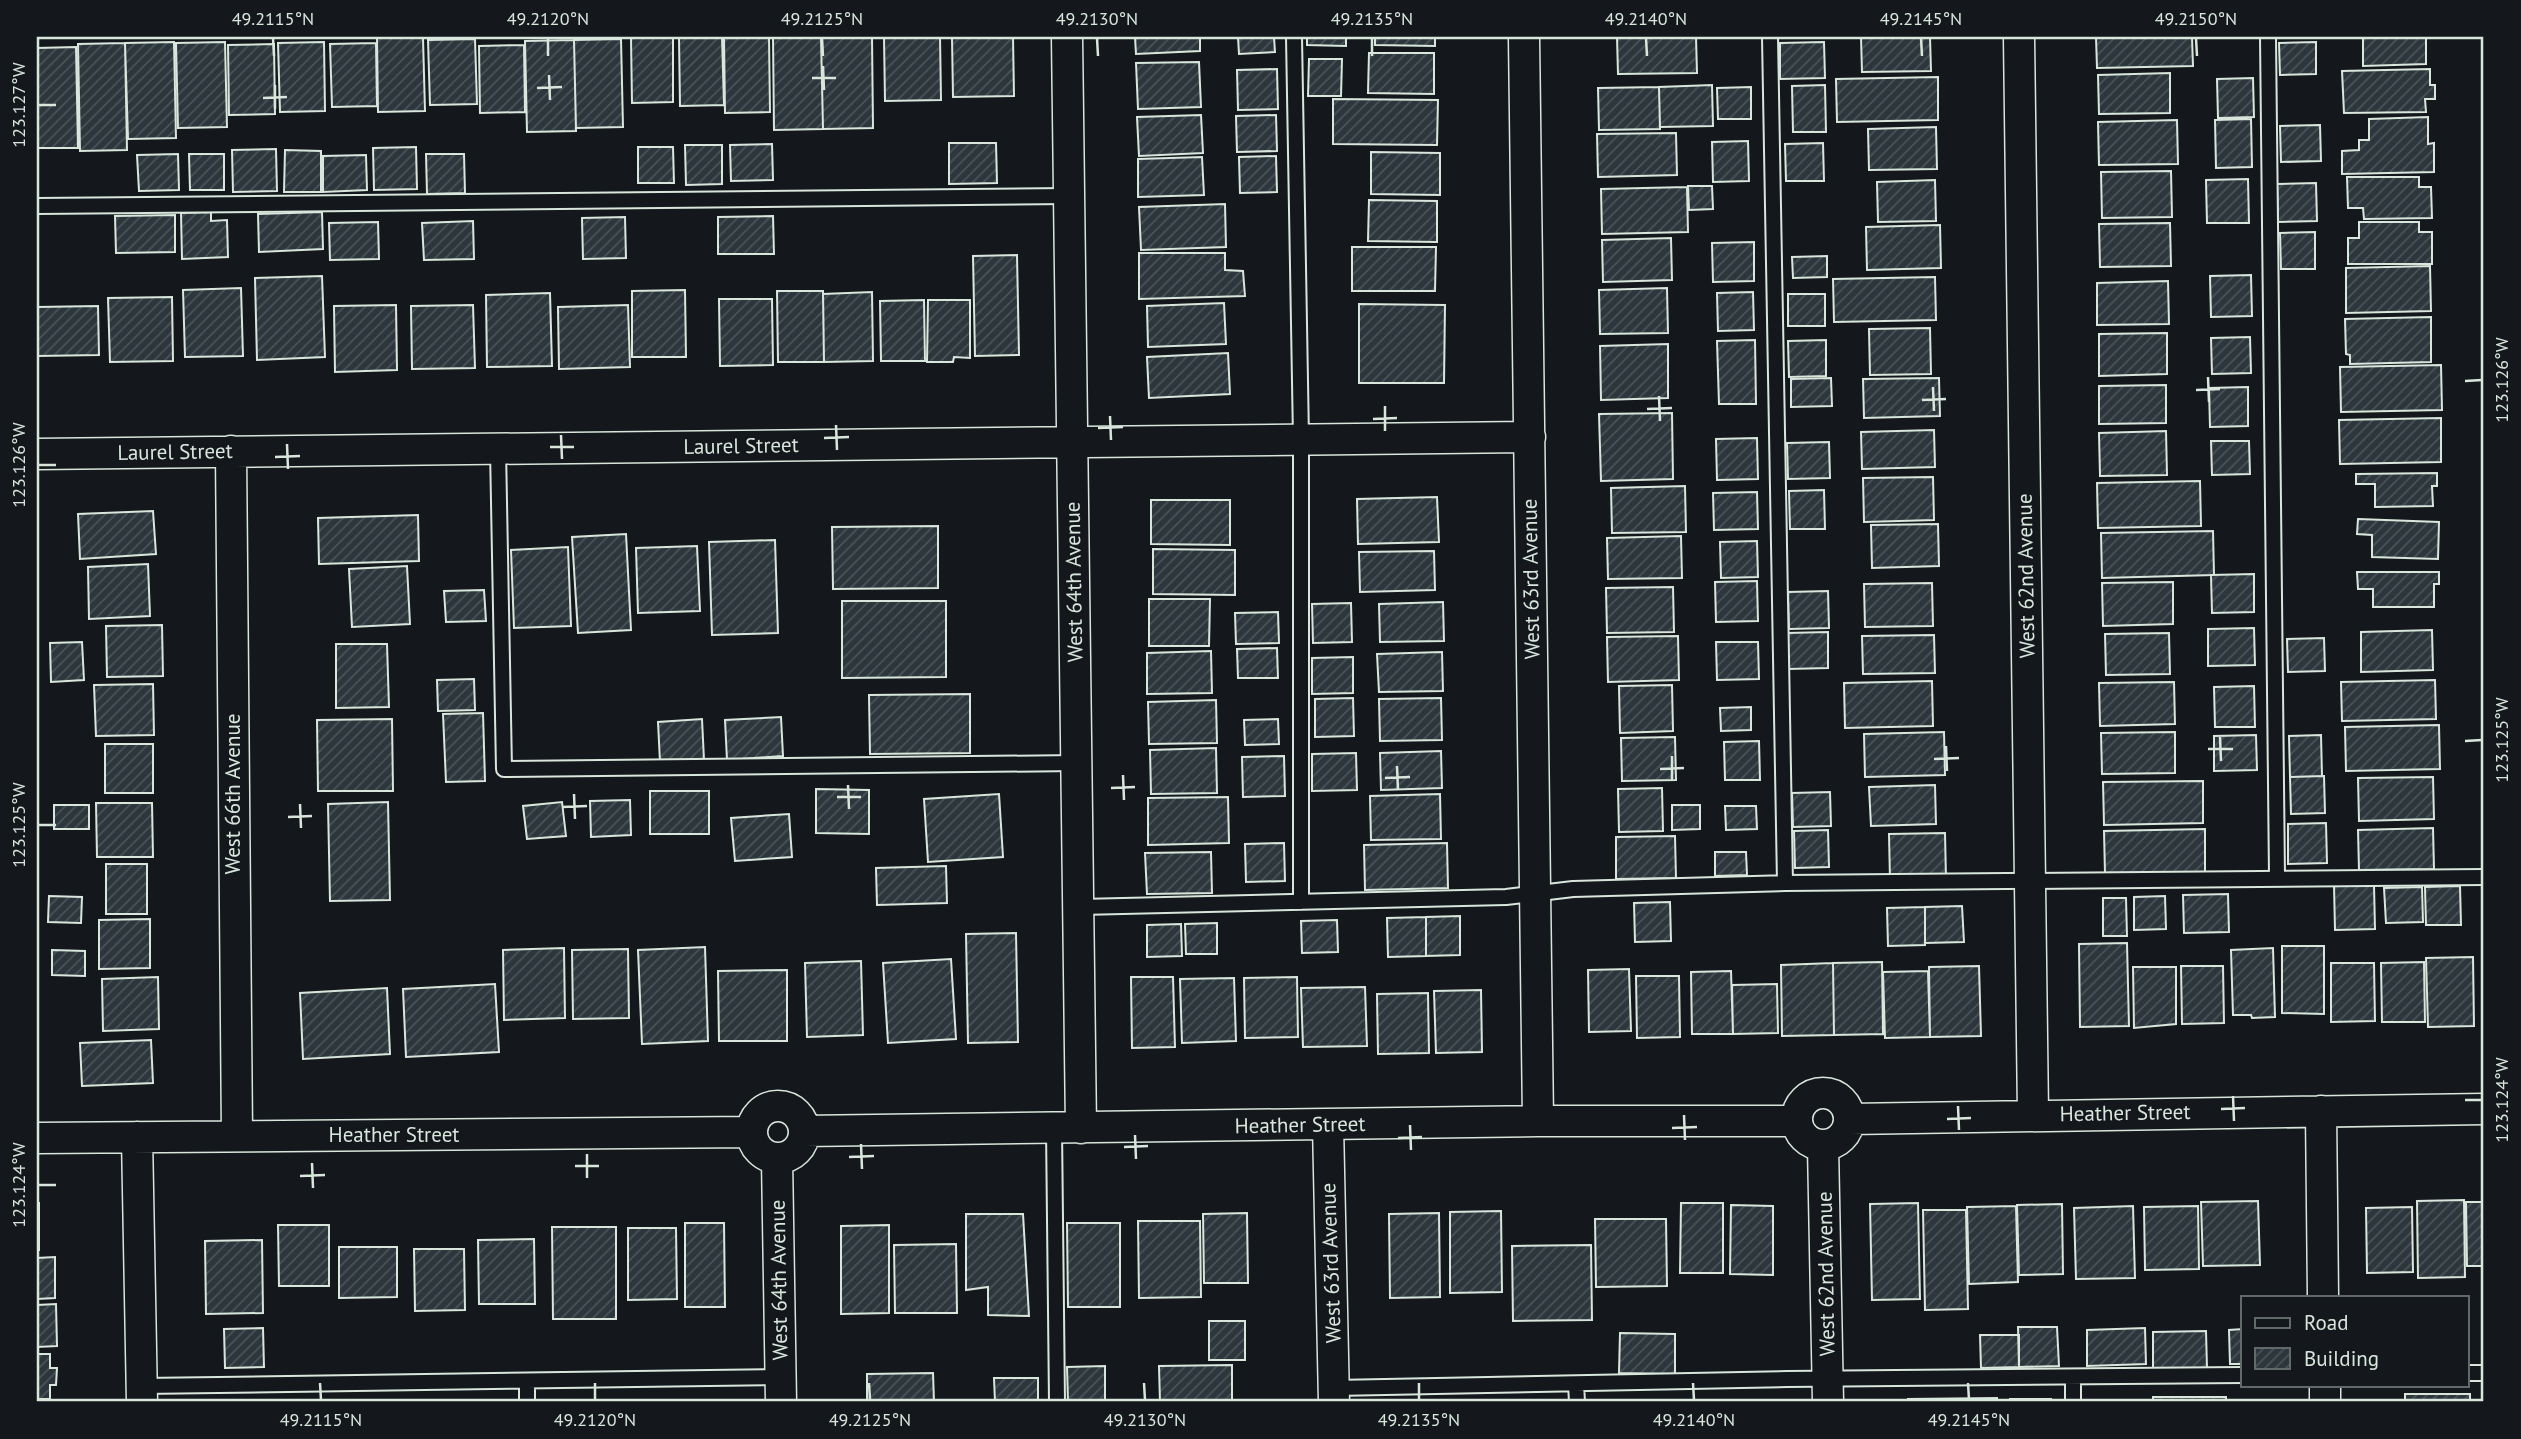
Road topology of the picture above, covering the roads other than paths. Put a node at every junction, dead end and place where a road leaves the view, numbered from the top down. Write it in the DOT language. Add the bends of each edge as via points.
graph roads {
  1 [pos="1067,37"];
  2 [pos="1294,37"];
  3 [pos="1524,37"];
  4 [pos="1770,37"];
  5 [pos="2019,37"];
  6 [pos="2268,37"];
  7 [pos="1068,196"];
  8 [pos="37,206"];
  9 [pos="1530,437"];
  10 [pos="1301,439"];
  11 [pos="1071,442"];
  12 [pos="498,449"];
  13 [pos="231,451"];
  14 [pos="37,454"];
  15 [pos="1077,763"];
  16 [pos="2277,877"];
  17 [pos="2484,877"];
  18 [pos="2030,881"];
  19 [pos="1785,883"];
  20 [pos="1535,893"];
  21 [pos="1301,902"];
  22 [pos="1080,907"];
  23 [pos="2484,1109"];
  24 [pos="2321,1111"];
  25 [pos="2034,1114"];
  26 [pos="1850,1119"];
  27 [pos="1538,1121"];
  28 [pos="1796,1121"];
  29 [pos="1328,1125"];
  30 [pos="1068,1128"];
  31 [pos="804,1131"];
  32 [pos="751,1132"];
  33 [pos="237,1136"];
  34 [pos="37,1138"];
  35 [pos="137,1138"];
  36 [pos="1822,1146"];
  37 [pos="777,1159"];
  38 [pos="2323,1296"];
  39 [pos="2241,1375"];
  40 [pos="2073,1378"];
  41 [pos="527,1381"];
  42 [pos="1576,1384"];
  43 [pos="780,1390"];
  44 [pos="1828,1391"];
  45 [pos="142,1394"];
  46 [pos="1334,1395"];
  47 [pos="527,1402"];
  48 [pos="1057,1402"];
  49 [pos="1577,1402"];
  50 [pos="2073,1402"];
  1 -- 7 [label="street, West 64th Avenue"];
  2 -- 10 [label="lane"];
  3 -- 9 [label="street, West 63rd Avenue"];
  4 -- 19 [label="lane"];
  5 -- 18 [label="street, West 62nd Avenue"];
  6 -- 16 [label="lane"];
  7 -- 8 [label="lane"];
  7 -- 11 [label="street, West 64th Avenue"];
  9 -- 10 [label="street, Laurel Street"];
  9 -- 20 [label="street, West 63rd Avenue"];
  10 -- 11 [label="street, Laurel Street"];
  10 -- 21 [label="lane"];
  11 -- 12 [label="street, Laurel Street"];
  11 -- 15 [label="street, West 64th Avenue"];
  12 -- 13 [label="street, Laurel Street"];
  12 -- 15 [label="lane" via="504,769"];
  13 -- 14 [label="street, Laurel Street"];
  13 -- 33 [label="street, West 66th Avenue"];
  15 -- 22 [label="street, West 64th Avenue"];
  16 -- 17 [label="lane"];
  16 -- 18 [label="lane"];
  18 -- 19 [label="lane"];
  18 -- 25 [label="street, West 62nd Avenue"];
  19 -- 20 [label="lane"];
  20 -- 21 [label="lane"];
  20 -- 27 [label="street, West 63rd Avenue"];
  21 -- 22 [label="lane"];
  22 -- 30 [label="street, West 64th Avenue"];
  23 -- 24 [label="street, Heather Street"];
  24 -- 25 [label="street, Heather Street"];
  24 -- 38 [label="street"];
  25 -- 26 [label="street, Heather Street"];
  26 -- 28 [label="street" via="1844,1103 1822,1093 1801,1105"];
  26 -- 36 [label="street" via="1839,1141"];
  27 -- 28 [label="street, Heather Street"];
  27 -- 29 [label="street, Heather Street"];
  28 -- 36 [label="street" via="1802,1135"];
  29 -- 30 [label="street, Heather Street"];
  29 -- 46 [label="street, West 63rd Avenue"];
  30 -- 31 [label="street, Heather Street"];
  30 -- 48 [label="lane"];
  31 -- 32 [label="street" via="798,1115 773,1106 758,1115"];
  31 -- 37 [label="street" via="800,1148"];
  32 -- 33 [label="street, Heather Street"];
  32 -- 37 [label="street" via="756,1147"];
  33 -- 35 [label="street, Heather Street"];
  34 -- 35 [label="street, Heather Street"];
  35 -- 45 [label="street"];
  36 -- 44 [label="street, West 62nd Avenue"];
  37 -- 43 [label="street, West 64th Avenue"];
  39 -- 40 [label="lane"];
  40 -- 44 [label="lane"];
  40 -- 50 [label="lane"];
  41 -- 43 [label="lane"];
  41 -- 45 [label="lane"];
  41 -- 47 [label="lane"];
  42 -- 44 [label="lane"];
  42 -- 46 [label="lane"];
  42 -- 49 [label="lane"];
}
